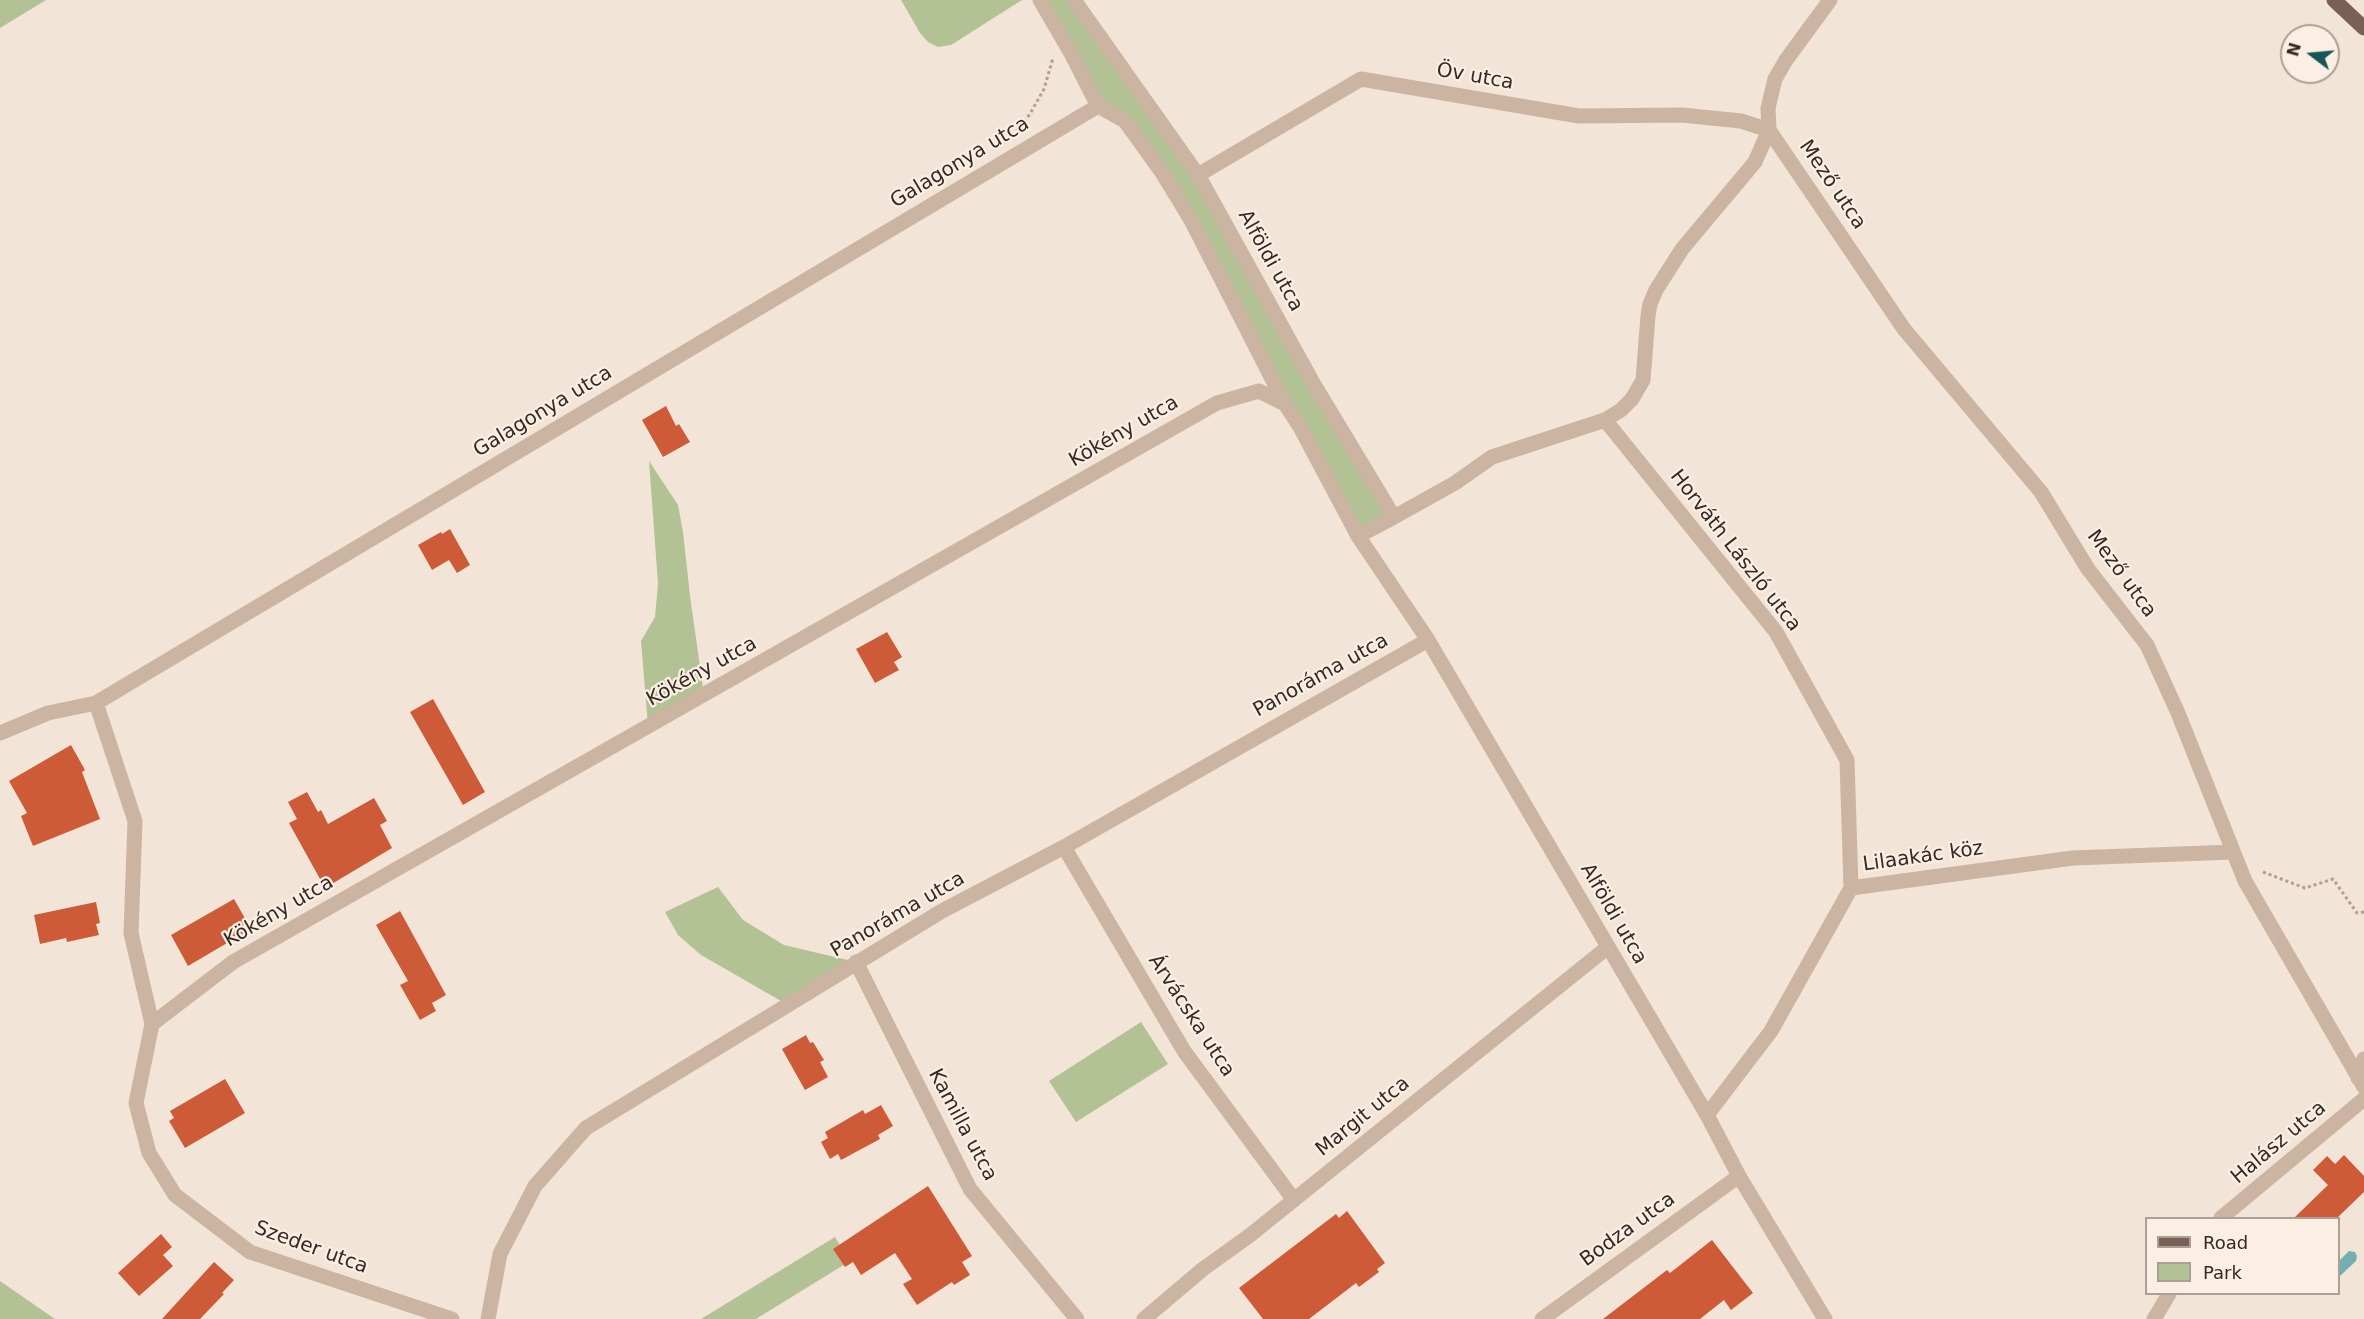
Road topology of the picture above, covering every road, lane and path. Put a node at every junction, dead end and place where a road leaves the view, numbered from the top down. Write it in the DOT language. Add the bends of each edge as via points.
graph roads {
  1 [pos="1040,0"];
  2 [pos="1074,0"];
  3 [pos="1830,0"];
  4 [pos="2334,0"];
  5 [pos="2364,28"];
  6 [pos="1053,51"];
  7 [pos="1098,106"];
  8 [pos="1769,130"];
  9 [pos="1009,140"];
  10 [pos="1198,175"];
  11 [pos="1284,404"];
  12 [pos="1605,420"];
  13 [pos="1394,517"];
  14 [pos="1358,536"];
  15 [pos="1428,640"];
  16 [pos="96,703"];
  17 [pos="0,733"];
  18 [pos="1064,847"];
  19 [pos="2233,852"];
  20 [pos="2263,872"];
  21 [pos="1851,888"];
  22 [pos="2364,912"];
  23 [pos="1608,947"];
  24 [pos="856,962"];
  25 [pos="152,1024"];
  26 [pos="2364,1059"];
  27 [pos="2361,1082"];
  28 [pos="2364,1099"];
  29 [pos="1707,1115"];
  30 [pos="1739,1176"];
  31 [pos="1294,1200"];
  32 [pos="2222,1217"];
  33 [pos="2168,1295"];
  34 [pos="452,1319"];
  35 [pos="488,1319"];
  36 [pos="1077,1319"];
  37 [pos="1144,1319"];
  38 [pos="1542,1319"];
  39 [pos="1825,1319"];
  40 [pos="2154,1319"];
  1 -- 7 [label="street"];
  2 -- 10 [label="street, Alföldi utca"];
  3 -- 8 [label="street" via="1775,79 1768,108"];
  4 -- 5 [label="main road"];
  6 -- 9 [label="path" via="1054,62 1044,89"];
  7 -- 11 [label="street, Alföldi utca" via="1125,121 1161,171 1190,218"];
  7 -- 16 [label="street, Galagonya utca"];
  8 -- 10 [label="street, Öv utca" via="1741,121 1682,115 1579,116 1361,79"];
  8 -- 12 [label="street" via="1755,162 1682,249 1656,290 1648,316 1643,380 1632,399"];
  8 -- 19 [label="street, Mező utca" via="1904,329 2041,492 2088,569 2147,645"];
  10 -- 13 [label="street, Alföldi utca" via="1312,381"];
  11 -- 14 [label="street, Alföldi utca"];
  11 -- 25 [label="street, Kökény utca" via="1259,391 1217,403 233,962"];
  12 -- 13 [label="street" via="1492,457"];
  12 -- 21 [label="street, Horváth László utca" via="1776,632 1848,760"];
  13 -- 14 [label="street"];
  14 -- 15 [label="street, Alföldi utca"];
  15 -- 18 [label="street, Panoráma utca"];
  15 -- 23 [label="street, Alföldi utca"];
  16 -- 17 [label="street, Galagonya utca" via="48,713"];
  16 -- 25 [label="street, Szeder utca" via="135,821 131,933"];
  18 -- 24 [label="street, Panoráma utca" via="942,911"];
  18 -- 31 [label="street, Árvácska utca" via="1184,1051"];
  19 -- 21 [label="street, Lilaakác köz" via="2073,858"];
  19 -- 27 [label="street, Mező utca" via="2245,881"];
  20 -- 22 [label="path" via="2305,888 2333,879 2357,913"];
  21 -- 29 [label="street, Lilaakác köz" via="1771,1031"];
  23 -- 29 [label="street, Alföldi utca"];
  23 -- 31 [label="street, Margit utca"];
  24 -- 35 [label="street, Panoráma utca" via="586,1128 535,1186 500,1254"];
  24 -- 36 [label="street, Kamilla utca" via="970,1189"];
  25 -- 34 [label="street, Szeder utca" via="136,1103 149,1153 175,1195 249,1252"];
  26 -- 27 [label="street"];
  28 -- 32 [label="street, Halász utca"];
  29 -- 30 [label="street, Alföldi utca"];
  30 -- 38 [label="street, Bodza utca"];
  30 -- 39 [label="street, Alföldi utca"];
  31 -- 37 [label="street, Margit utca"];
  33 -- 40 [label="street"];
}
